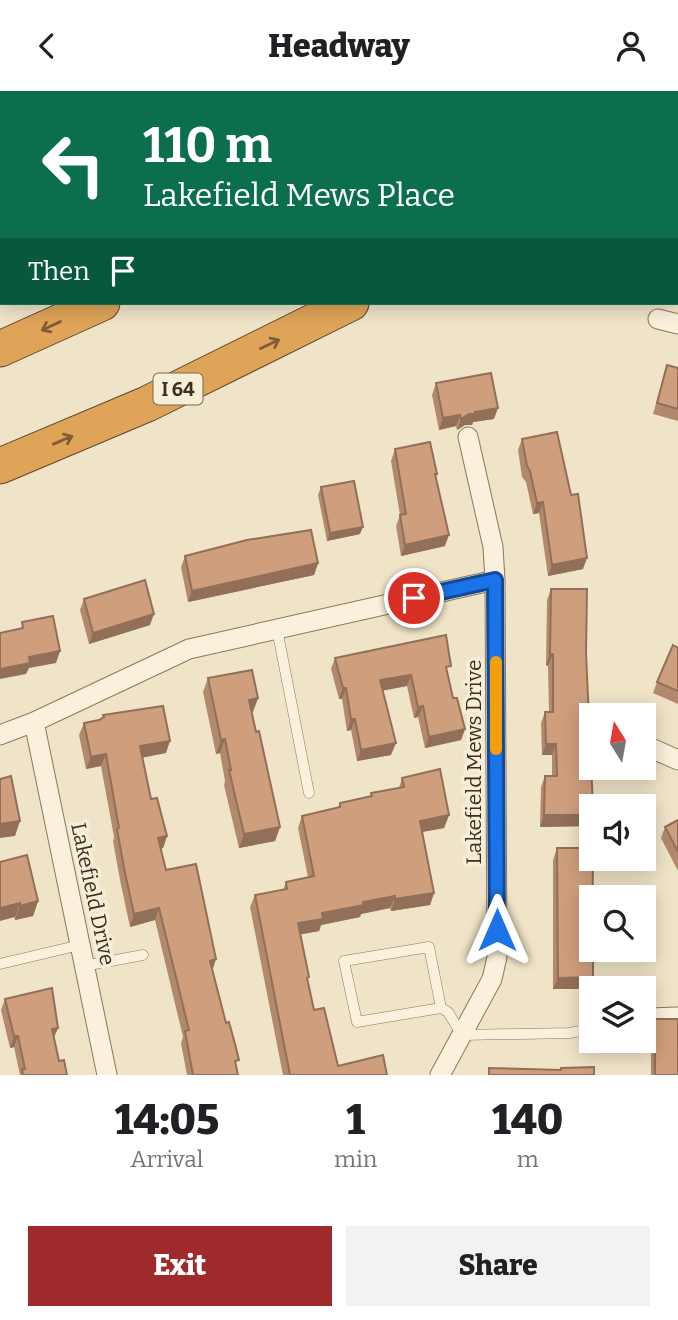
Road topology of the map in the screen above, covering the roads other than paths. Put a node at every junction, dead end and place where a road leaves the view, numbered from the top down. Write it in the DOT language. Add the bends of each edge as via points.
graph roads {
  1 [pos="98,305"];
  2 [pos="347,305"];
  3 [pos="658,319"];
  4 [pos="678,324"];
  5 [pos="0,349"];
  6 [pos="468,437"];
  7 [pos="0,465"];
  8 [pos="495,580"];
  9 [pos="277,628"];
  10 [pos="34,722"];
  11 [pos="0,735"];
  12 [pos="656,750"];
  13 [pos="678,760"];
  14 [pos="309,793"];
  15 [pos="80,945"];
  16 [pos="143,955"];
  17 [pos="0,964"];
  18 [pos="84,966"];
  19 [pos="441,1008"];
  20 [pos="678,1017"];
  21 [pos="656,1018"];
  22 [pos="579,1031"];
  23 [pos="461,1035"];
  24 [pos="107,1075"];
  25 [pos="440,1075"];
  1 -- 5 [label="highway, one-way"];
  7 -- 2 [label="highway, I 64, one-way" via="147,404"];
  3 -- 4 [label="street"];
  6 -- 8 [label="street, Lakefield Mews Drive" via="493,547"];
  8 -- 9 [label="street"];
  8 -- 23 [label="street, Lakefield Mews Drive" via="497,957 492,979"];
  9 -- 10 [label="street" via="189,649"];
  9 -- 14 [label="lane"];
  10 -- 11 [label="street"];
  10 -- 15 [label="street, Lakefield Drive"];
  12 -- 13 [label="street"];
  15 -- 17 [label="lane"];
  15 -- 18 [label="street, Lakefield Drive"];
  16 -- 18 [label="lane"];
  18 -- 24 [label="street, Lakefield Drive"];
  19 -- 19 [label="lane" via="429,947 344,961 357,1022"];
  19 -- 23 [label="lane"];
  20 -- 21 [label="street"];
  22 -- 23 [label="lane"];
  23 -- 25 [label="street, Lakefield Mews Drive"];
}
